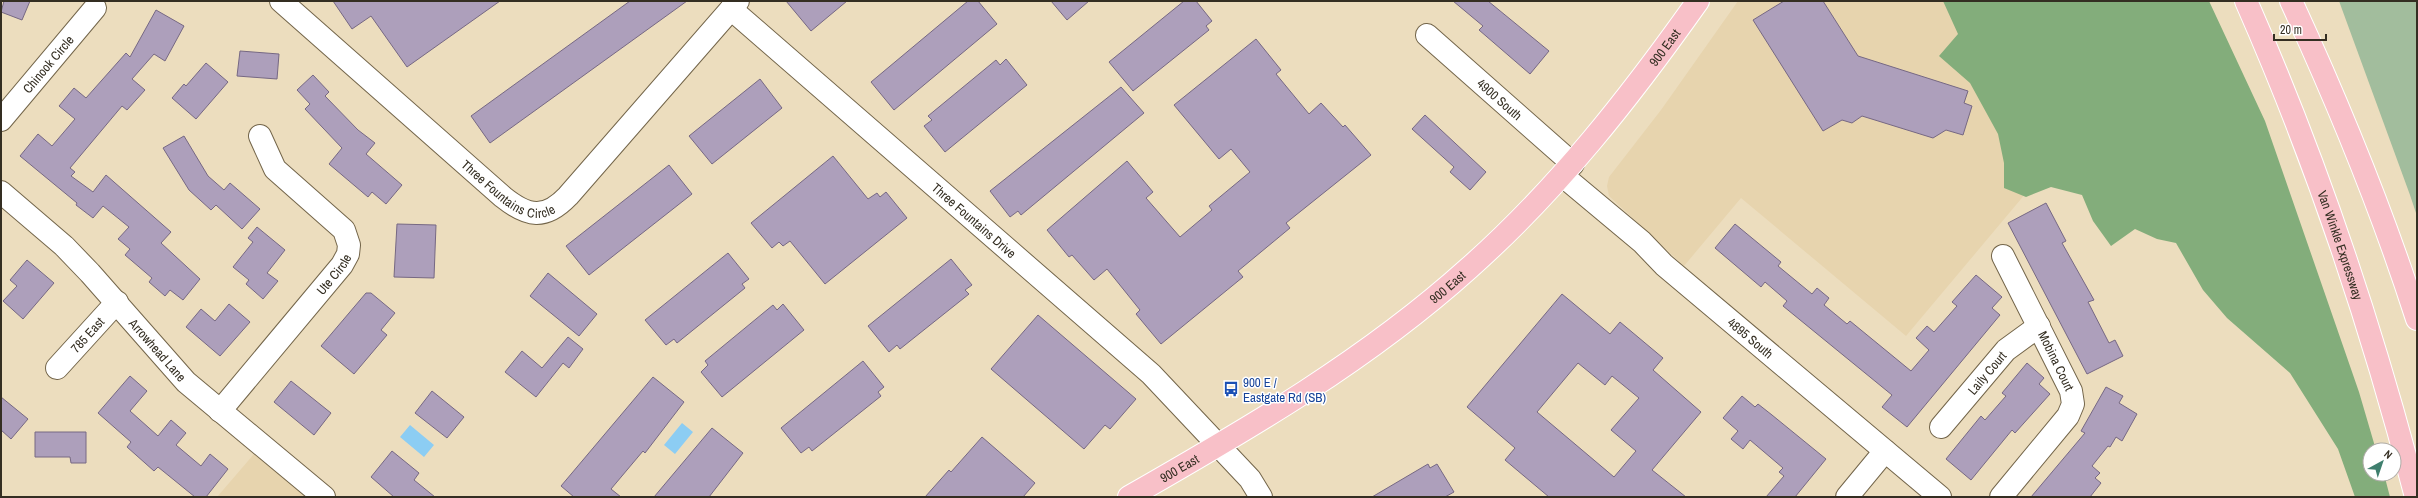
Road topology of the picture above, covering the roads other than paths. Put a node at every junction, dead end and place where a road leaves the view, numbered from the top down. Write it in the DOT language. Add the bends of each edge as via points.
graph roads {
  1 [pos="281,1"];
  2 [pos="1698,1"];
  3 [pos="2246,1"];
  4 [pos="2291,1"];
  5 [pos="734,5"];
  6 [pos="95,8"];
  7 [pos="1427,35"];
  8 [pos="1,120"];
  9 [pos="260,136"];
  10 [pos="1568,170"];
  11 [pos="1,192"];
  12 [pos="2003,256"];
  13 [pos="117,302"];
  14 [pos="2417,319"];
  15 [pos="2039,326"];
  16 [pos="57,368"];
  17 [pos="220,410"];
  18 [pos="1941,427"];
  19 [pos="1218,446"];
  20 [pos="1885,451"];
  21 [pos="324,497"];
  22 [pos="1129,497"];
  23 [pos="1244,497"];
  24 [pos="1261,497"];
  25 [pos="1847,497"];
  26 [pos="1940,497"];
  27 [pos="2001,497"];
  28 [pos="2416,497"];
  1 -- 5 [label="street, Three Fountains Circle" via="503,197 532,213 543,213 552,209 568,196"];
  2 -- 10 [label="main road, 900 East" via="1639,82"];
  3 -- 28 [label="main road, Van Winkle Expressway" via="2312,162 2348,263"];
  4 -- 14 [label="main road" via="2345,121 2379,205"];
  5 -- 19 [label="street, Three Fountains Drive" via="1151,374"];
  6 -- 8 [label="street, Chinook Circle"];
  7 -- 10 [label="street, 4900 South"];
  9 -- 17 [label="street, Ute Circle" via="275,169 344,230 349,245 348,254 342,265"];
  10 -- 19 [label="main road, 900 East" via="1507,233 1420,310 1324,380"];
  10 -- 20 [label="street, 4895 South" via="1664,265"];
  11 -- 13 [label="street, Arrowhead Lane" via="64,246"];
  12 -- 15 [label="street, Mobina Court"];
  13 -- 16 [label="street, 785 East"];
  13 -- 17 [label="street, Arrowhead Lane" via="186,382"];
  15 -- 18 [label="street, Laily Court" via="2006,350"];
  15 -- 27 [label="street, Mobina Court" via="2071,391 2073,404 2068,416"];
  17 -- 21 [label="street, Arrowhead Lane"];
  19 -- 22 [label="main road, 900 East"];
  19 -- 23 [label="street"];
  19 -- 24 [label="street" via="1250,479"];
  20 -- 25 [label="street"];
  20 -- 26 [label="street, 4895 South"];
}
